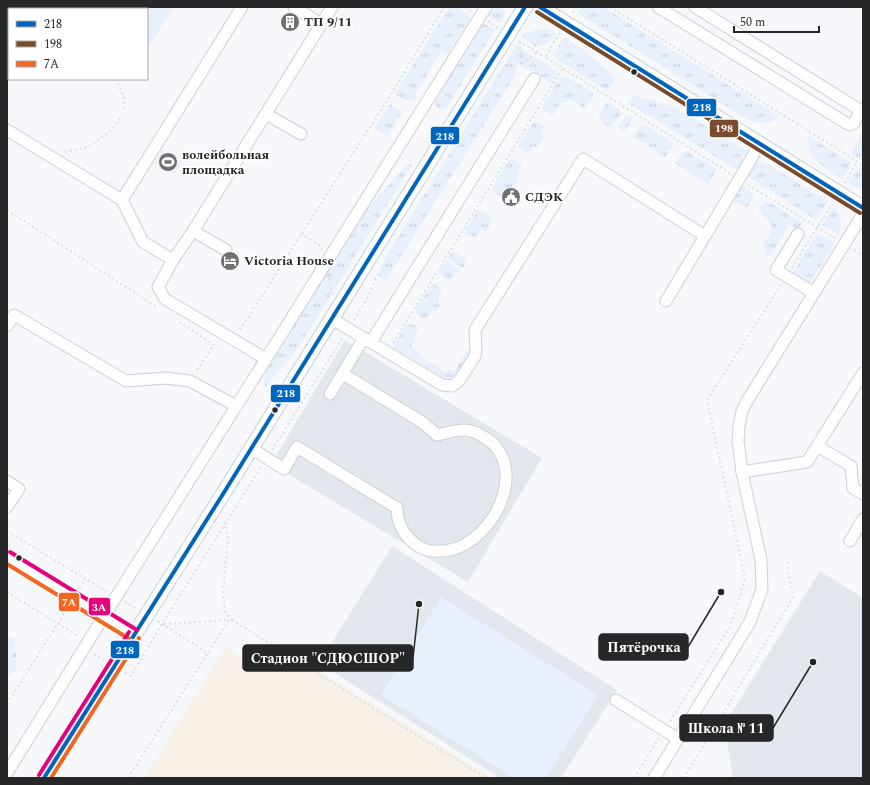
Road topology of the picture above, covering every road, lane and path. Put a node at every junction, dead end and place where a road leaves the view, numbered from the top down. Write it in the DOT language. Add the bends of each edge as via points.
graph roads {
  1 [pos="242,7"];
  2 [pos="294,7"];
  3 [pos="332,7"];
  4 [pos="444,7"];
  5 [pos="486,7"];
  6 [pos="525,7"];
  7 [pos="540,7"];
  8 [pos="577,7"];
  9 [pos="610,7"];
  10 [pos="658,7"];
  11 [pos="695,7"];
  12 [pos="566,23"];
  13 [pos="321,24"];
  14 [pos="520,42"];
  15 [pos="537,52"];
  16 [pos="563,68"];
  17 [pos="116,80"];
  18 [pos="534,80"];
  19 [pos="124,112"];
  20 [pos="862,112"];
  21 [pos="266,114"];
  22 [pos="122,116"];
  23 [pos="7,130"];
  24 [pos="301,134"];
  25 [pos="760,144"];
  26 [pos="50,156"];
  27 [pos="863,165"];
  28 [pos="739,179"];
  29 [pos="122,200"];
  30 [pos="863,208"];
  31 [pos="7,210"];
  32 [pos="863,214"];
  33 [pos="193,231"];
  34 [pos="798,234"];
  35 [pos="705,236"];
  36 [pos="844,244"];
  37 [pos="226,250"];
  38 [pos="863,256"];
  39 [pos="173,260"];
  40 [pos="814,293"];
  41 [pos="666,301"];
  42 [pos="161,310"];
  43 [pos="174,318"];
  44 [pos="332,319"];
  45 [pos="7,326"];
  46 [pos="233,340"];
  47 [pos="368,340"];
  48 [pos="387,352"];
  49 [pos="266,359"];
  50 [pos="863,373"];
  51 [pos="343,374"];
  52 [pos="190,381"];
  53 [pos="330,394"];
  54 [pos="236,406"];
  55 [pos="817,446"];
  56 [pos="251,448"];
  57 [pos="742,472"];
  58 [pos="7,481"];
  59 [pos="863,494"];
  60 [pos="7,507"];
  61 [pos="863,519"];
  62 [pos="225,525"];
  63 [pos="7,530"];
  64 [pos="850,540"];
  65 [pos="7,557"];
  66 [pos="787,562"];
  67 [pos="85,579"];
  68 [pos="109,593"];
  69 [pos="74,598"];
  70 [pos="122,600"];
  71 [pos="147,614"];
  72 [pos="104,616"];
  73 [pos="231,620"];
  74 [pos="162,624"];
  75 [pos="134,635"];
  76 [pos="209,654"];
  77 [pos="616,700"];
  78 [pos="7,704"];
  79 [pos="678,739"];
  80 [pos="7,772"];
  81 [pos="44,778"];
  82 [pos="128,778"];
  83 [pos="486,778"];
  84 [pos="654,778"];
  85 [pos="684,778"];
  1 -- 29 [label="street"];
  2 -- 13 [label="street"];
  3 -- 13 [label="street"];
  4 -- 46 [label="path" via="390,96"];
  5 -- 49 [label="street"];
  6 -- 44 [label="main road"];
  7 -- 12 [label="main road"];
  8 -- 12 [label="path"];
  9 -- 27 [label="path"];
  10 -- 20 [label="street" via="846,123 850,125"];
  11 -- 20 [label="street"];
  12 -- 16 [label="path" via="545,57"];
  12 -- 25 [label="main road"];
  13 -- 21 [label="street"];
  14 -- 15 [label="path" via="521,65"];
  16 -- 28 [label="path"];
  16 -- 48 [label="path"];
  17 -- 19 [label="path" via="126,98"];
  18 -- 47 [label="street"];
  21 -- 24 [label="street"];
  21 -- 33 [label="street"];
  22 -- 26 [label="path" via="110,132 88,147"];
  23 -- 26 [label="street"];
  25 -- 28 [label="street"];
  25 -- 30 [label="main road"];
  26 -- 29 [label="street"];
  28 -- 35 [label="street"];
  28 -- 36 [label="path"];
  29 -- 39 [label="street" via="144,242"];
  31 -- 42 [label="path"];
  32 -- 36 [label="street"];
  33 -- 37 [label="street"];
  33 -- 39 [label="street"];
  34 -- 40 [label="street" via="776,270"];
  35 -- 41 [label="street"];
  35 -- 48 [label="street" via="583,159 475,330 475,356 459,381 452,386 442,385"];
  36 -- 38 [label="path"];
  36 -- 40 [label="street"];
  39 -- 46 [label="street" via="158,287 165,299"];
  40 -- 57 [label="street" via="742,411 738,426"];
  43 -- 52 [label="path" via="214,344"];
  44 -- 47 [label="street"];
  44 -- 56 [label="main road"];
  45 -- 52 [label="street" via="14,315 126,381 166,378"];
  46 -- 49 [label="street"];
  47 -- 48 [label="street"];
  47 -- 51 [label="street"];
  49 -- 54 [label="street"];
  50 -- 55 [label="street"];
  51 -- 53 [label="street"];
  51 -- 56 [label="street" via="422,422 437,436 465,430 478,433 496,446 506,470 506,483 497,511 480,533 469,542 440,552 420,547 404,533 397,508 297,447 284,469"];
  52 -- 54 [label="street"];
  54 -- 72 [label="street"];
  55 -- 57 [label="street" via="807,462"];
  55 -- 59 [label="street" via="851,466 853,488"];
  56 -- 71 [label="main road"];
  57 -- 79 [label="street" via="761,560 762,589 750,622"];
  58 -- 60 [label="street" via="19,488"];
  61 -- 64 [label="street"];
  62 -- 73 [label="path" via="228,539 223,594 225,611"];
  63 -- 67 [label="path"];
  65 -- 69 [label="main road"];
  66 -- 85 [label="path" via="793,597"];
  67 -- 68 [label="path"];
  67 -- 69 [label="path"];
  69 -- 72 [label="main road"];
  69 -- 78 [label="path"];
  70 -- 71 [label="path"];
  71 -- 74 [label="path"];
  71 -- 75 [label="main road"];
  72 -- 75 [label="main road"];
  72 -- 80 [label="street"];
  73 -- 74 [label="path"];
  73 -- 76 [label="path"];
  73 -- 83 [label="path"];
  74 -- 76 [label="path"];
  75 -- 81 [label="main road"];
  76 -- 82 [label="path"];
  77 -- 79 [label="street"];
  79 -- 84 [label="street"];
}
